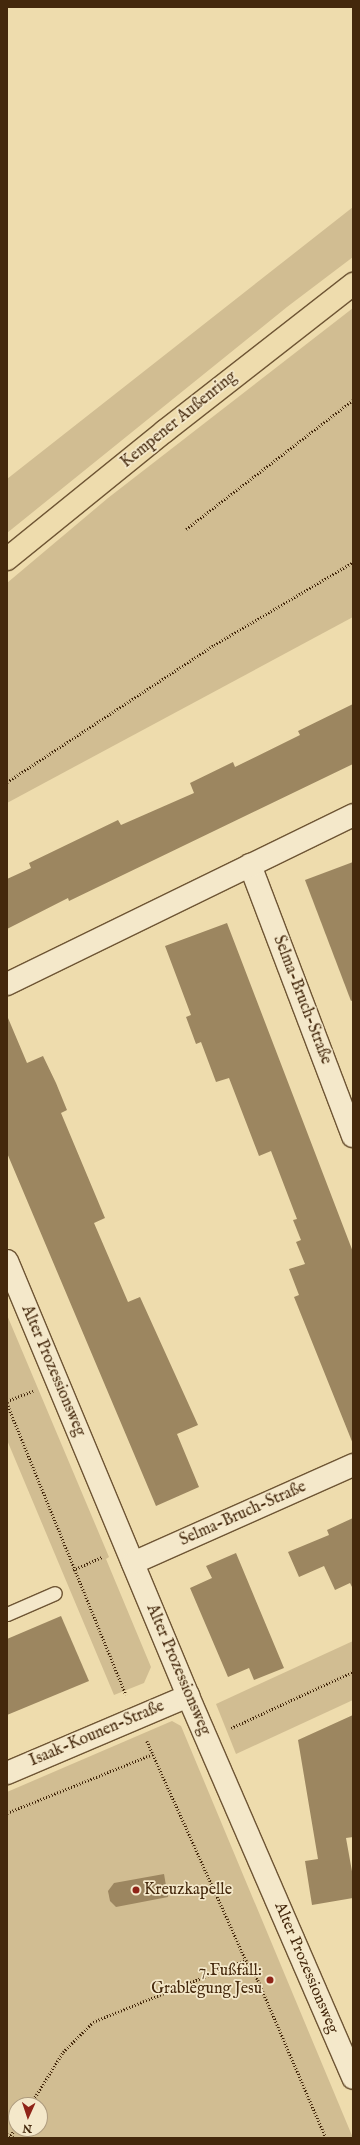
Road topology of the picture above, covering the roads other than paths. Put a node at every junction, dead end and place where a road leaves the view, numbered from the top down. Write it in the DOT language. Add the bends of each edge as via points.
graph roads {
  1 [pos="353,284"];
  2 [pos="7,559"];
  3 [pos="353,815"];
  4 [pos="250,865"];
  5 [pos="7,984"];
  6 [pos="353,1136"];
  7 [pos="7,1261"];
  8 [pos="353,1465"];
  9 [pos="133,1563"];
  10 [pos="55,1593"];
  11 [pos="7,1614"];
  12 [pos="188,1696"];
  13 [pos="7,1773"];
  14 [pos="353,2078"];
  1 -- 2 [label="main road, Kempener Außenring" via="177,421"];
  3 -- 4 [label="street"];
  4 -- 5 [label="street"];
  4 -- 6 [label="street, Selma-Bruch-Straße"];
  7 -- 9 [label="street, Alter Prozessionsweg"];
  8 -- 9 [label="street, Selma-Bruch-Straße"];
  9 -- 12 [label="street, Alter Prozessionsweg"];
  10 -- 11 [label="lane"];
  12 -- 13 [label="street, Isaak-Kounen-Straße"];
  12 -- 14 [label="street, Alter Prozessionsweg"];
}
